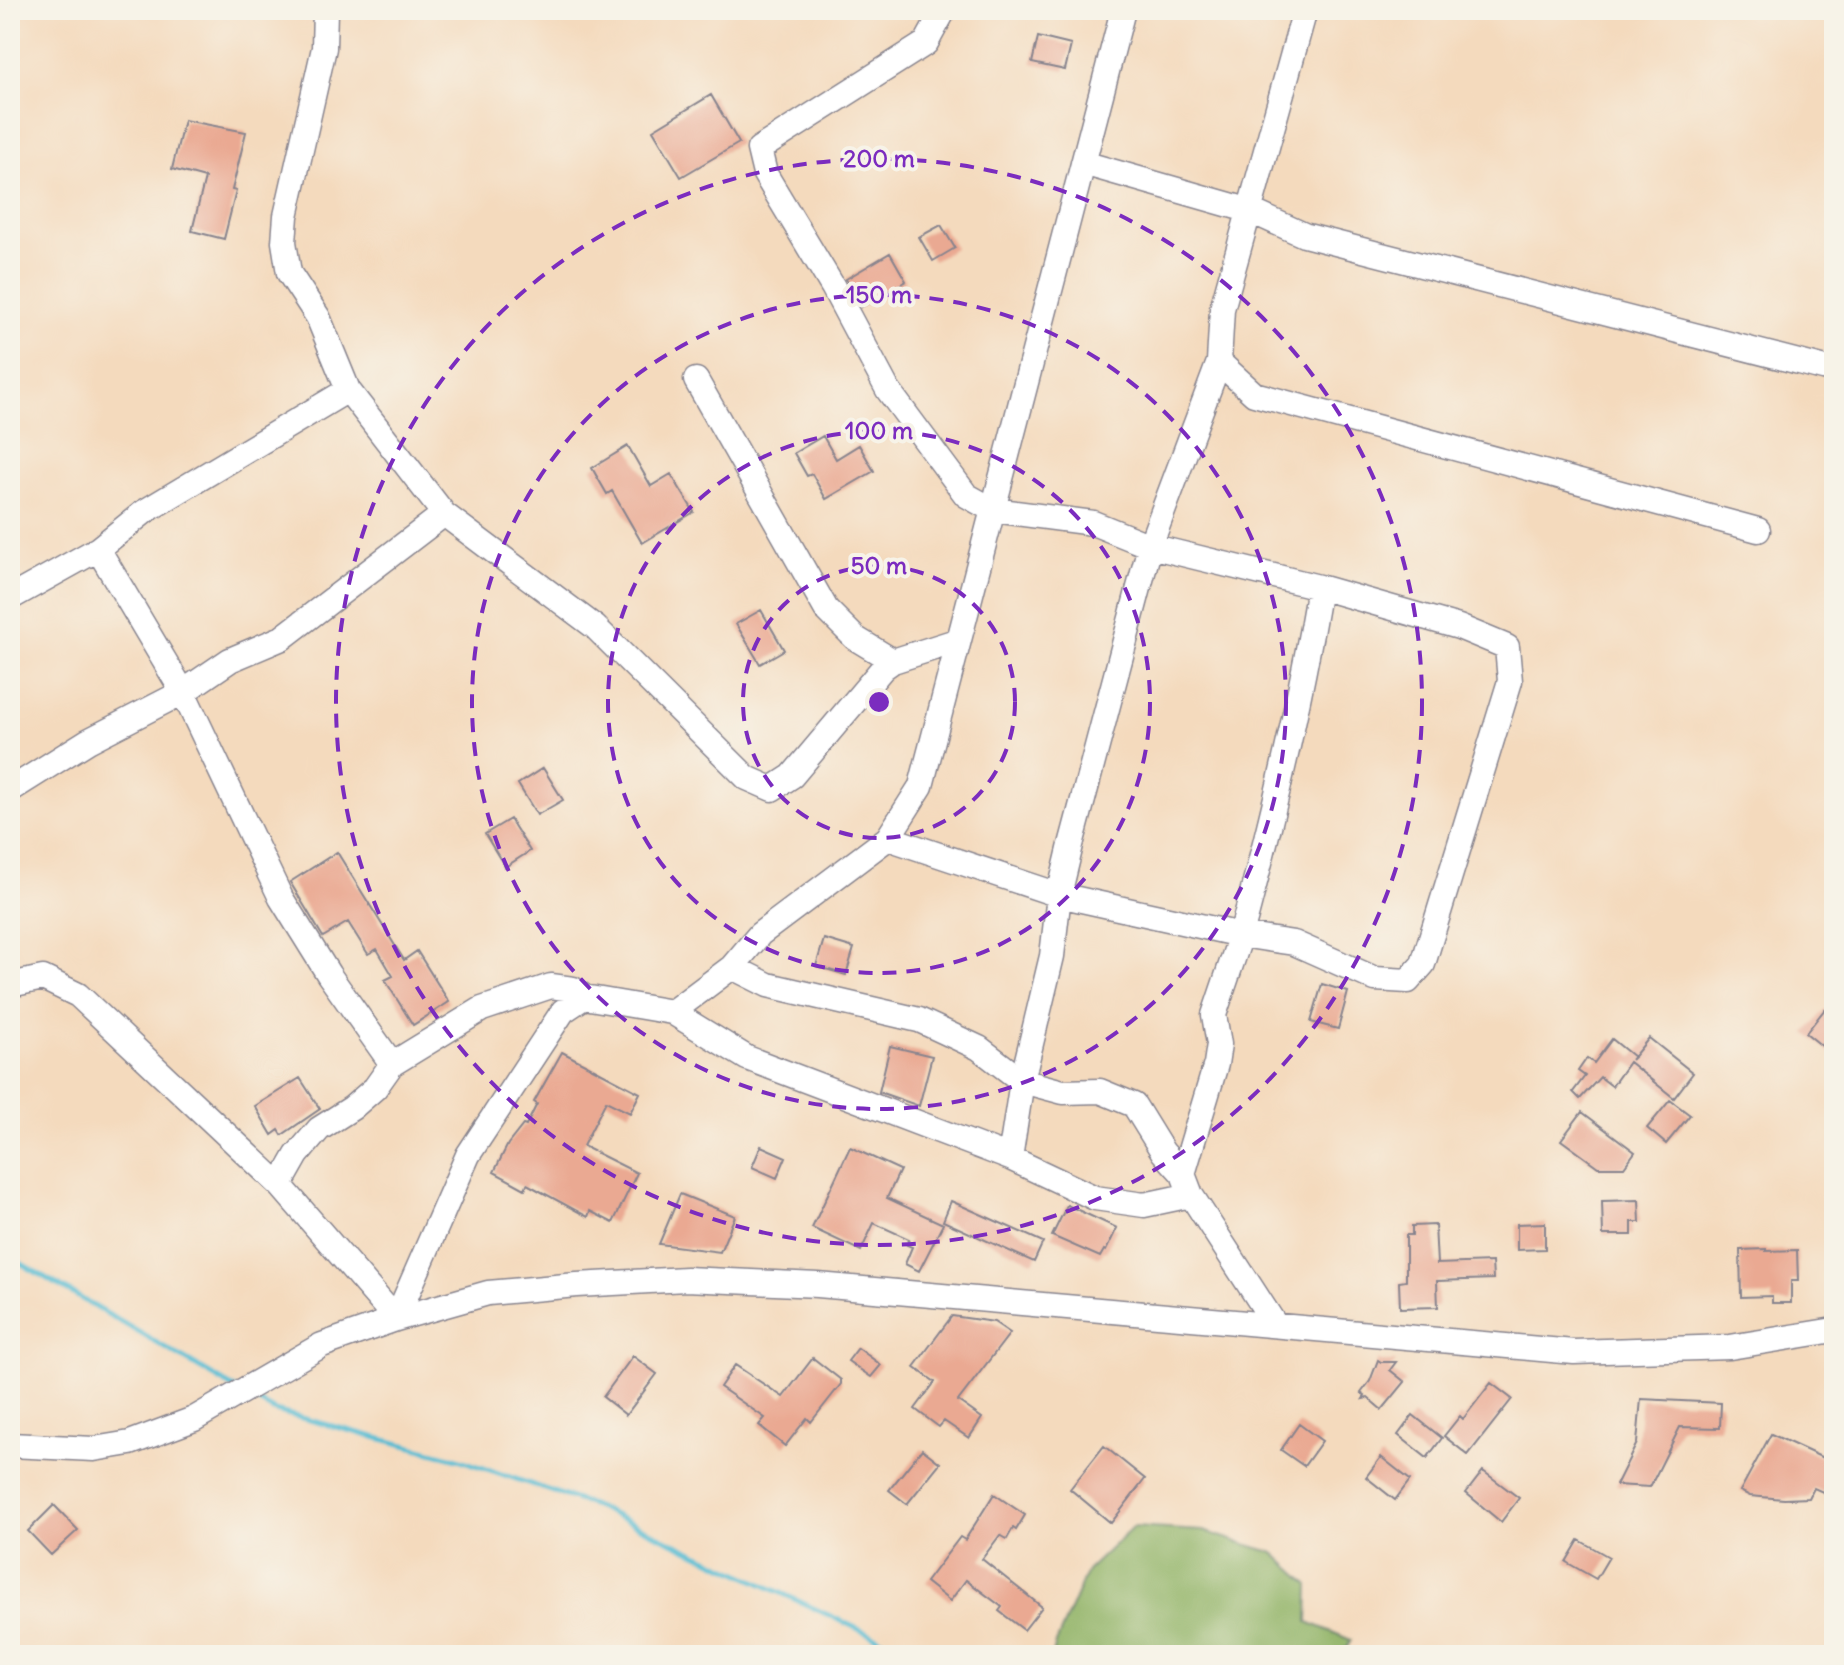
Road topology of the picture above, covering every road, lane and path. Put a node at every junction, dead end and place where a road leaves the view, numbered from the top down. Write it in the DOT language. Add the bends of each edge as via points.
graph roads {
  1 [pos="325,10"];
  2 [pos="944,10"];
  3 [pos="1123,10"];
  4 [pos="1305,10"];
  5 [pos="1083,163"];
  6 [pos="1251,211"];
  7 [pos="1219,362"];
  8 [pos="1834,371"];
  9 [pos="696,380"];
  10 [pos="348,390"];
  11 [pos="993,510"];
  12 [pos="444,514"];
  13 [pos="1758,530"];
  14 [pos="1150,546"];
  15 [pos="98,549"];
  16 [pos="1319,587"];
  17 [pos="10,598"];
  18 [pos="959,640"];
  19 [pos="893,661"];
  20 [pos="183,692"];
  21 [pos="10,790"];
  22 [pos="888,838"];
  23 [pos="1059,895"];
  24 [pos="1241,935"];
  25 [pos="732,967"];
  26 [pos="10,985"];
  27 [pos="584,997"];
  28 [pos="672,1012"];
  29 [pos="392,1064"];
  30 [pos="1022,1081"];
  31 [pos="1010,1158"];
  32 [pos="1187,1184"];
  33 [pos="280,1185"];
  34 [pos="396,1319"];
  35 [pos="1274,1323"];
  36 [pos="1834,1330"];
  37 [pos="10,1445"];
  1 -- 10 [label="street" via="324,48 284,242 289,273 318,317"];
  2 -- 11 [label="street" via="926,43 759,149 765,174 888,390 966,495"];
  3 -- 5 [label="street"];
  4 -- 6 [label="street"];
  5 -- 6 [label="street"];
  5 -- 11 [label="street"];
  6 -- 7 [label="street" via="1222,309"];
  6 -- 8 [label="street" via="1304,235"];
  7 -- 13 [label="street" via="1254,394"];
  7 -- 14 [label="street"];
  9 -- 19 [label="street" via="826,609 855,638"];
  10 -- 12 [label="street"];
  10 -- 15 [label="street" via="144,512"];
  11 -- 14 [label="street" via="1093,523"];
  11 -- 18 [label="street"];
  12 -- 19 [label="street" via="595,627 747,778 772,789 792,776"];
  12 -- 20 [label="street" via="282,638 230,660"];
  14 -- 16 [label="street"];
  14 -- 23 [label="street"];
  15 -- 17 [label="street"];
  15 -- 20 [label="street"];
  16 -- 24 [label="street" via="1305,673"];
  16 -- 24 [label="street" via="1459,627 1507,647 1510,681 1423,964 1408,981 1375,979 1294,943"];
  18 -- 19 [label="street"];
  18 -- 22 [label="street" via="921,786"];
  20 -- 21 [label="street" via="88,741"];
  20 -- 29 [label="street" via="281,898"];
  22 -- 23 [label="street"];
  22 -- 25 [label="street" via="760,934"];
  23 -- 24 [label="street"];
  23 -- 30 [label="street" via="1052,956"];
  24 -- 32 [label="street" via="1214,1015 1216,1064"];
  25 -- 28 [label="street"];
  25 -- 30 [label="street" via="768,985 919,1020 979,1048"];
  26 -- 33 [label="street" via="43,978 78,995"];
  27 -- 28 [label="street"];
  27 -- 29 [label="street" via="573,989 551,986 482,1009"];
  27 -- 34 [label="street" via="563,1011 468,1155"];
  28 -- 31 [label="street" via="747,1058"];
  29 -- 33 [label="street" via="375,1088 319,1129"];
  30 -- 31 [label="street"];
  30 -- 32 [label="street" via="1063,1092 1100,1091 1134,1105"];
  31 -- 32 [label="street" via="1095,1198 1124,1204 1144,1205"];
  32 -- 35 [label="street"];
  33 -- 34 [label="street"];
  34 -- 35 [label="street" via="488,1293 686,1279"];
  34 -- 37 [label="street" via="322,1345 194,1419 130,1443 94,1449"];
  35 -- 36 [label="street" via="1574,1352 1730,1347"];
}
